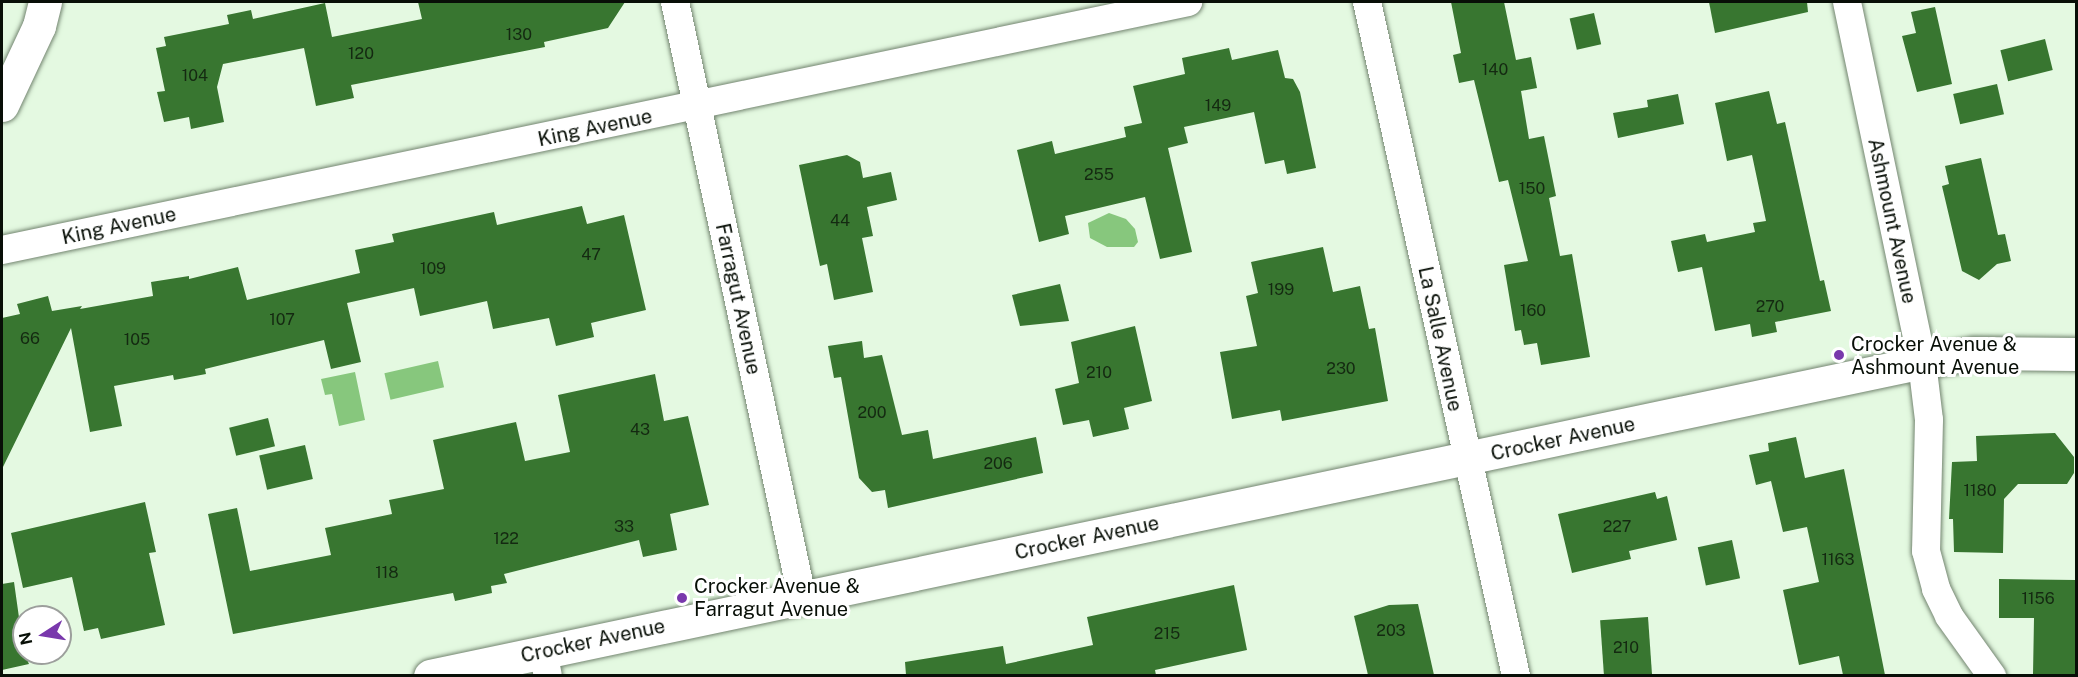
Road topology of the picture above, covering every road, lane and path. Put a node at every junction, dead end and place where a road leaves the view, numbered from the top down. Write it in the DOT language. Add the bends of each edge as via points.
graph roads {
  1 [pos="45,2"];
  2 [pos="675,2"];
  3 [pos="1188,2"];
  4 [pos="1367,2"];
  5 [pos="1847,2"];
  6 [pos="2,105"];
  7 [pos="697,107"];
  8 [pos="2,250"];
  9 [pos="2076,354"];
  10 [pos="1922,362"];
  11 [pos="1468,460"];
  12 [pos="802,597"];
  13 [pos="546,663"];
  14 [pos="430,675"];
  15 [pos="1516,675"];
  16 [pos="1992,675"];
  1 -- 6 [label="street" via="39,26"];
  2 -- 7 [label="street, Farragut Avenue"];
  3 -- 7 [label="street, King Avenue"];
  4 -- 11 [label="street, La Salle Avenue"];
  5 -- 10 [label="street, Ashmount Avenue"];
  7 -- 8 [label="street, King Avenue"];
  7 -- 12 [label="street, Farragut Avenue"];
  9 -- 10 [label="street, Crocker Avenue" via="1974,353"];
  10 -- 11 [label="street, Crocker Avenue"];
  10 -- 16 [label="street, Ashmount Avenue" via="1929,420 1926,551 1936,589 1949,616"];
  11 -- 12 [label="street, Crocker Avenue"];
  11 -- 15 [label="street, La Salle Avenue"];
  12 -- 13 [label="street, Crocker Avenue"];
  13 -- 14 [label="street, Crocker Avenue"];
}
